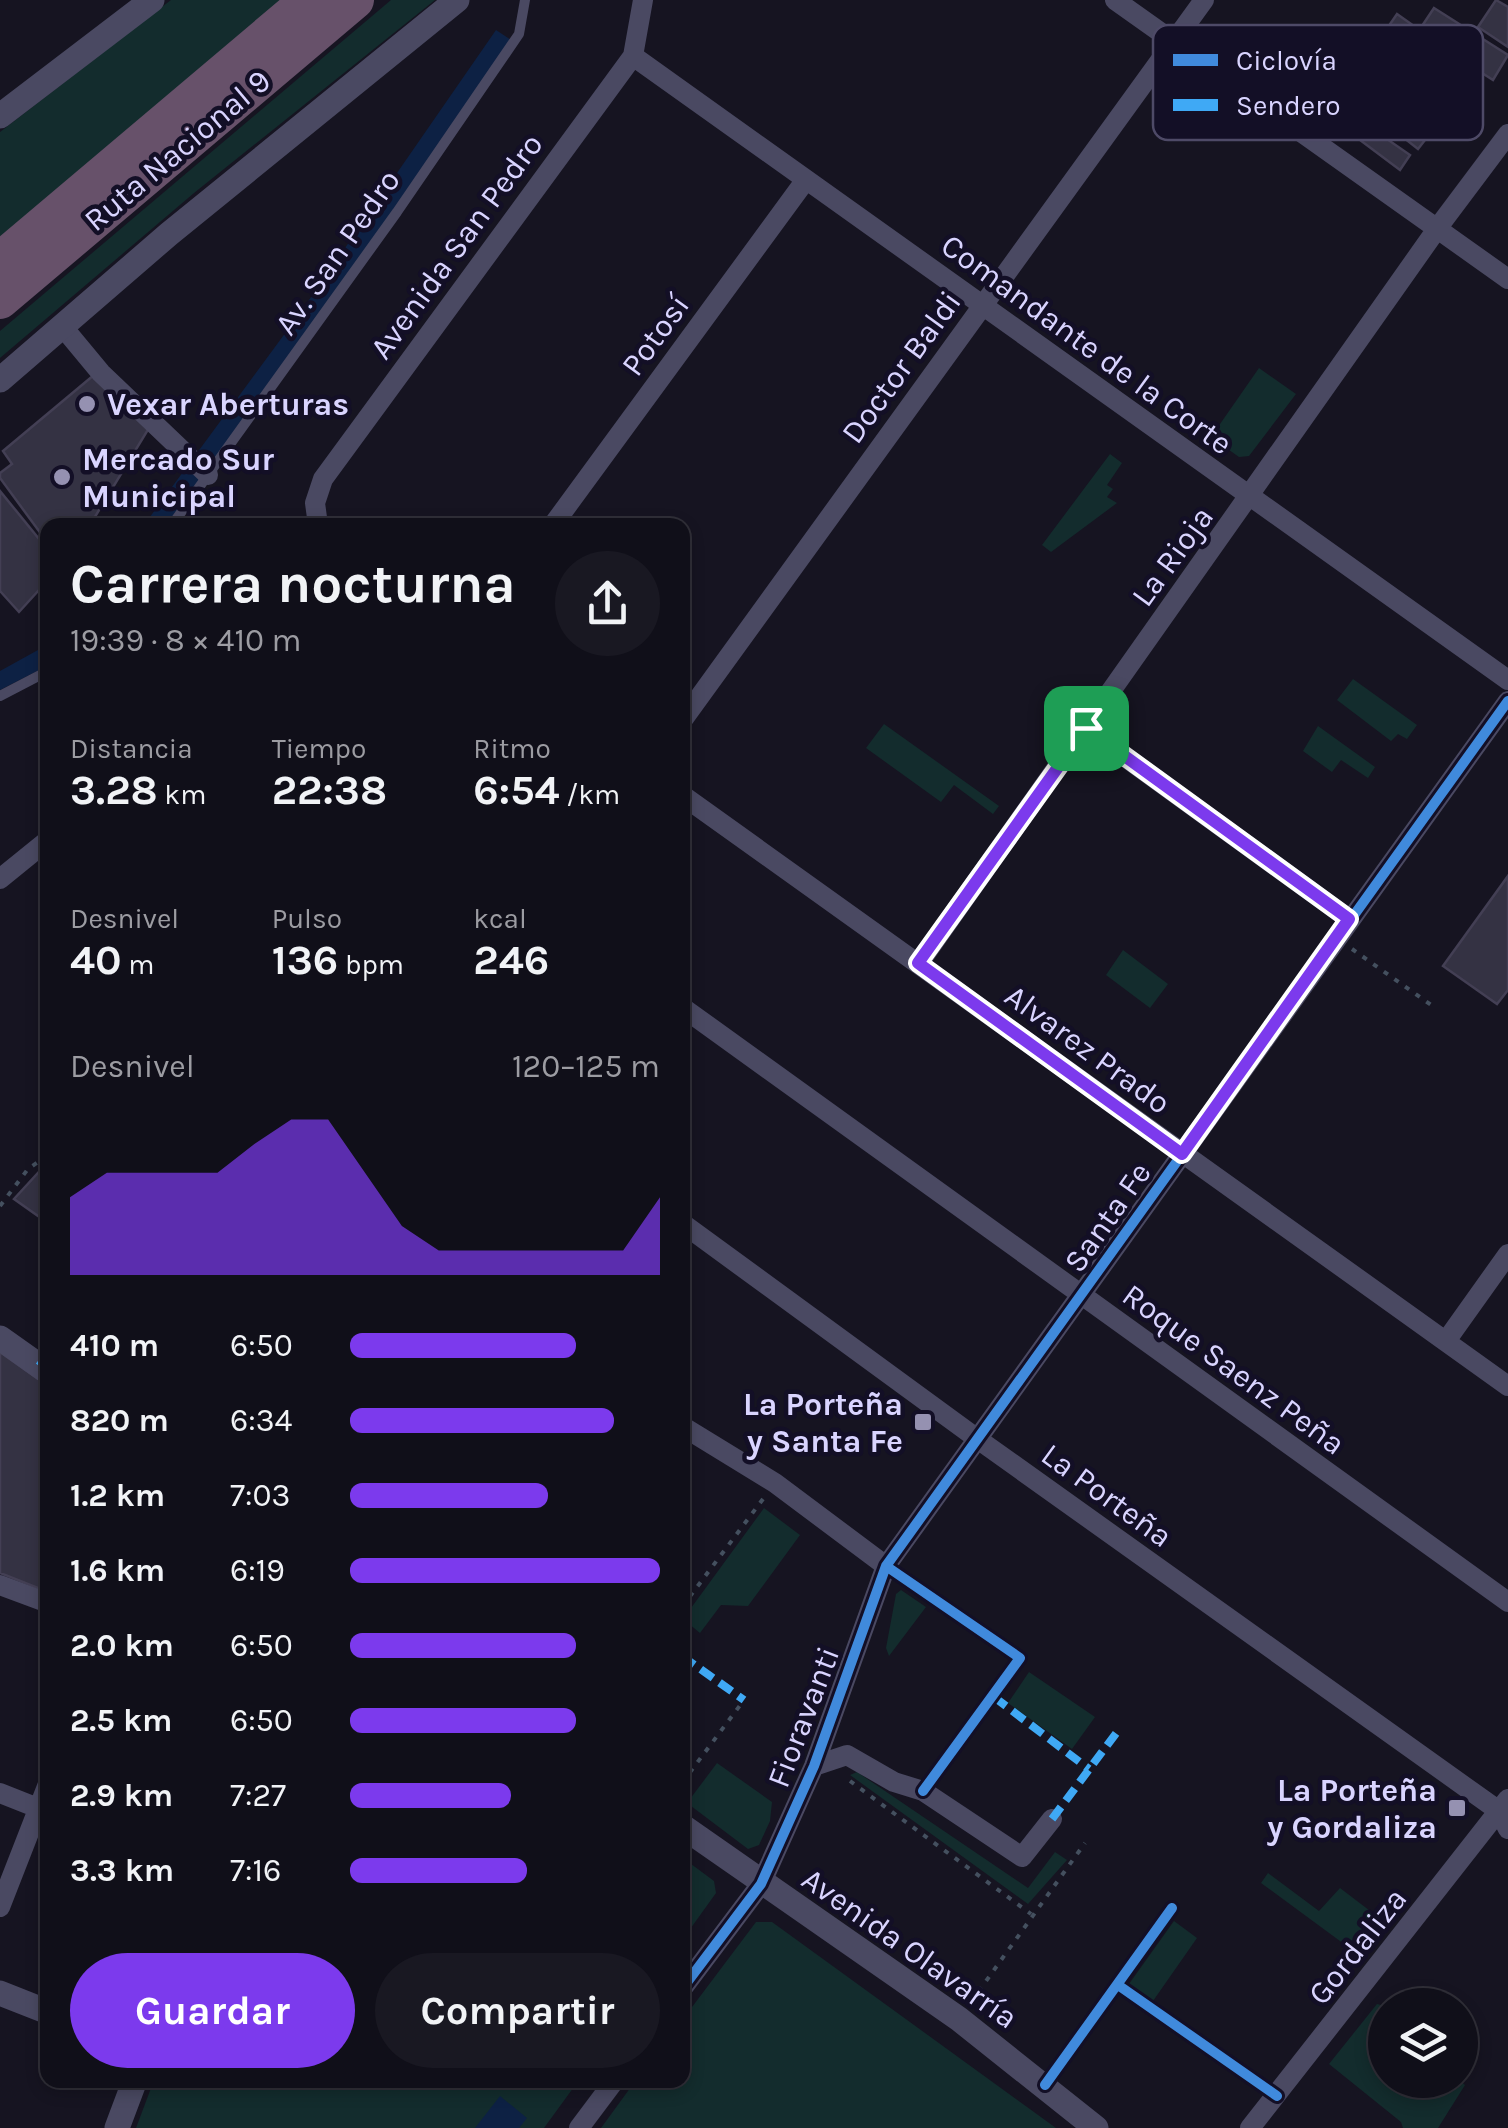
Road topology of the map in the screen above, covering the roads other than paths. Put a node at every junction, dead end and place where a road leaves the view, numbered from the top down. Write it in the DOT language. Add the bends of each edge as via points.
graph roads {
  1 [pos="152,0"];
  2 [pos="310,0"];
  3 [pos="355,0"];
  4 [pos="457,0"];
  5 [pos="525,0"];
  6 [pos="644,0"];
  7 [pos="1115,0"];
  8 [pos="1204,0"];
  9 [pos="1186,25"];
  10 [pos="1153,26"];
  11 [pos="632,56"];
  12 [pos="1153,70"];
  13 [pos="0,116"];
  14 [pos="1508,134"];
  15 [pos="1316,140"];
  16 [pos="804,181"];
  17 [pos="1439,226"];
  18 [pos="0,261"];
  19 [pos="1508,279"];
  20 [pos="0,300"];
  21 [pos="982,306"];
  22 [pos="62,326"];
  23 [pos="0,380"];
  24 [pos="208,475"];
  25 [pos="1250,498"];
  26 [pos="177,518"];
  27 [pos="317,518"];
  28 [pos="559,518"];
  29 [pos="40,675"];
  30 [pos="1508,680"];
  31 [pos="0,696"];
  32 [pos="1508,700"];
  33 [pos="690,710"];
  34 [pos="1086,728"];
  35 [pos="690,801"];
  36 [pos="40,847"];
  37 [pos="0,880"];
  38 [pos="1349,919"];
  39 [pos="918,963"];
  40 [pos="690,1013"];
  41 [pos="1182,1154"];
  42 [pos="690,1228"];
  43 [pos="1508,1254"];
  44 [pos="1082,1298"];
  45 [pos="0,1338"];
  46 [pos="1446,1341"];
  47 [pos="40,1366"];
  48 [pos="1508,1386"];
  49 [pos="690,1431"];
  50 [pos="979,1440"];
  51 [pos="886,1566"];
  52 [pos="0,1585"];
  53 [pos="40,1600"];
  54 [pos="1508,1602"];
  55 [pos="820,1765"];
  56 [pos="0,1793"];
  57 [pos="40,1809"];
  58 [pos="1505,1813"];
  59 [pos="40,1817"];
  60 [pos="1052,1819"];
  61 [pos="690,1832"];
  62 [pos="761,1884"];
  63 [pos="0,1907"];
  64 [pos="690,1978"];
  65 [pos="0,1993"];
  66 [pos="40,2009"];
  67 [pos="132,2088"];
  68 [pos="609,2088"];
  69 [pos="117,2128"];
  70 [pos="579,2128"];
  71 [pos="1096,2128"];
  72 [pos="1250,2128"];
  1 -- 13 [label="street"];
  2 -- 18 [label="highway, Ruta Nacional 9"];
  3 -- 20 [label="highway, Ruta Nacional 9"];
  4 -- 22 [label="street"];
  5 -- 24 [label="lane, Av. San Pedro" via="519,34"];
  6 -- 11 [label="street, Avenida San Pedro"];
  7 -- 10 [label="street"];
  8 -- 9 [label="street, Doctor Baldi"];
  11 -- 16 [label="street, Comandante de la Corte"];
  11 -- 27 [label="street, Avenida San Pedro" via="322,479"];
  12 -- 21 [label="street, Doctor Baldi"];
  14 -- 17 [label="street, La Rioja"];
  15 -- 17 [label="street"];
  16 -- 21 [label="street, Comandante de la Corte"];
  16 -- 28 [label="street, Potosí"];
  17 -- 19 [label="street"];
  17 -- 25 [label="street, La Rioja"];
  21 -- 25 [label="street, Comandante de la Corte"];
  21 -- 33 [label="street, Doctor Baldi"];
  22 -- 23 [label="street"];
  22 -- 24 [label="street" via="101,373"];
  24 -- 26 [label="lane, Av. San Pedro"];
  25 -- 30 [label="street, Comandante de la Corte"];
  25 -- 34 [label="street, La Rioja"];
  29 -- 31 [label="lane"];
  32 -- 38 [label="street, Santa Fe"];
  34 -- 38 [label="street"];
  34 -- 39 [label="street, La Rioja"];
  35 -- 39 [label="street, Alvarez Prado"];
  36 -- 37 [label="street"];
  38 -- 41 [label="street, Santa Fe"];
  39 -- 41 [label="street, Alvarez Prado"];
  40 -- 44 [label="street, Roque Saenz Peña"];
  41 -- 44 [label="street, Santa Fe"];
  41 -- 46 [label="street, Alvarez Prado"];
  42 -- 50 [label="street, La Porteña"];
  43 -- 46 [label="street"];
  44 -- 50 [label="street, Santa Fe"];
  44 -- 54 [label="street, Roque Saenz Peña"];
  45 -- 47 [label="street"];
  46 -- 48 [label="street, Alvarez Prado"];
  49 -- 51 [label="street"];
  50 -- 51 [label="street, Santa Fe"];
  50 -- 58 [label="street, La Porteña"];
  51 -- 55 [label="street, Fioravanti"];
  52 -- 53 [label="street"];
  55 -- 60 [label="street" via="846,1755 923,1791 1022,1857"];
  55 -- 62 [label="street, Fioravanti"];
  56 -- 57 [label="street"];
  58 -- 72 [label="street, Gordaliza"];
  59 -- 63 [label="street"];
  61 -- 62 [label="street, Avenida Olavarría"];
  62 -- 64 [label="street, Fioravanti"];
  62 -- 71 [label="street, Avenida Olavarría" via="960,2018"];
  65 -- 66 [label="street"];
  67 -- 69 [label="street"];
  68 -- 70 [label="street"];
}
